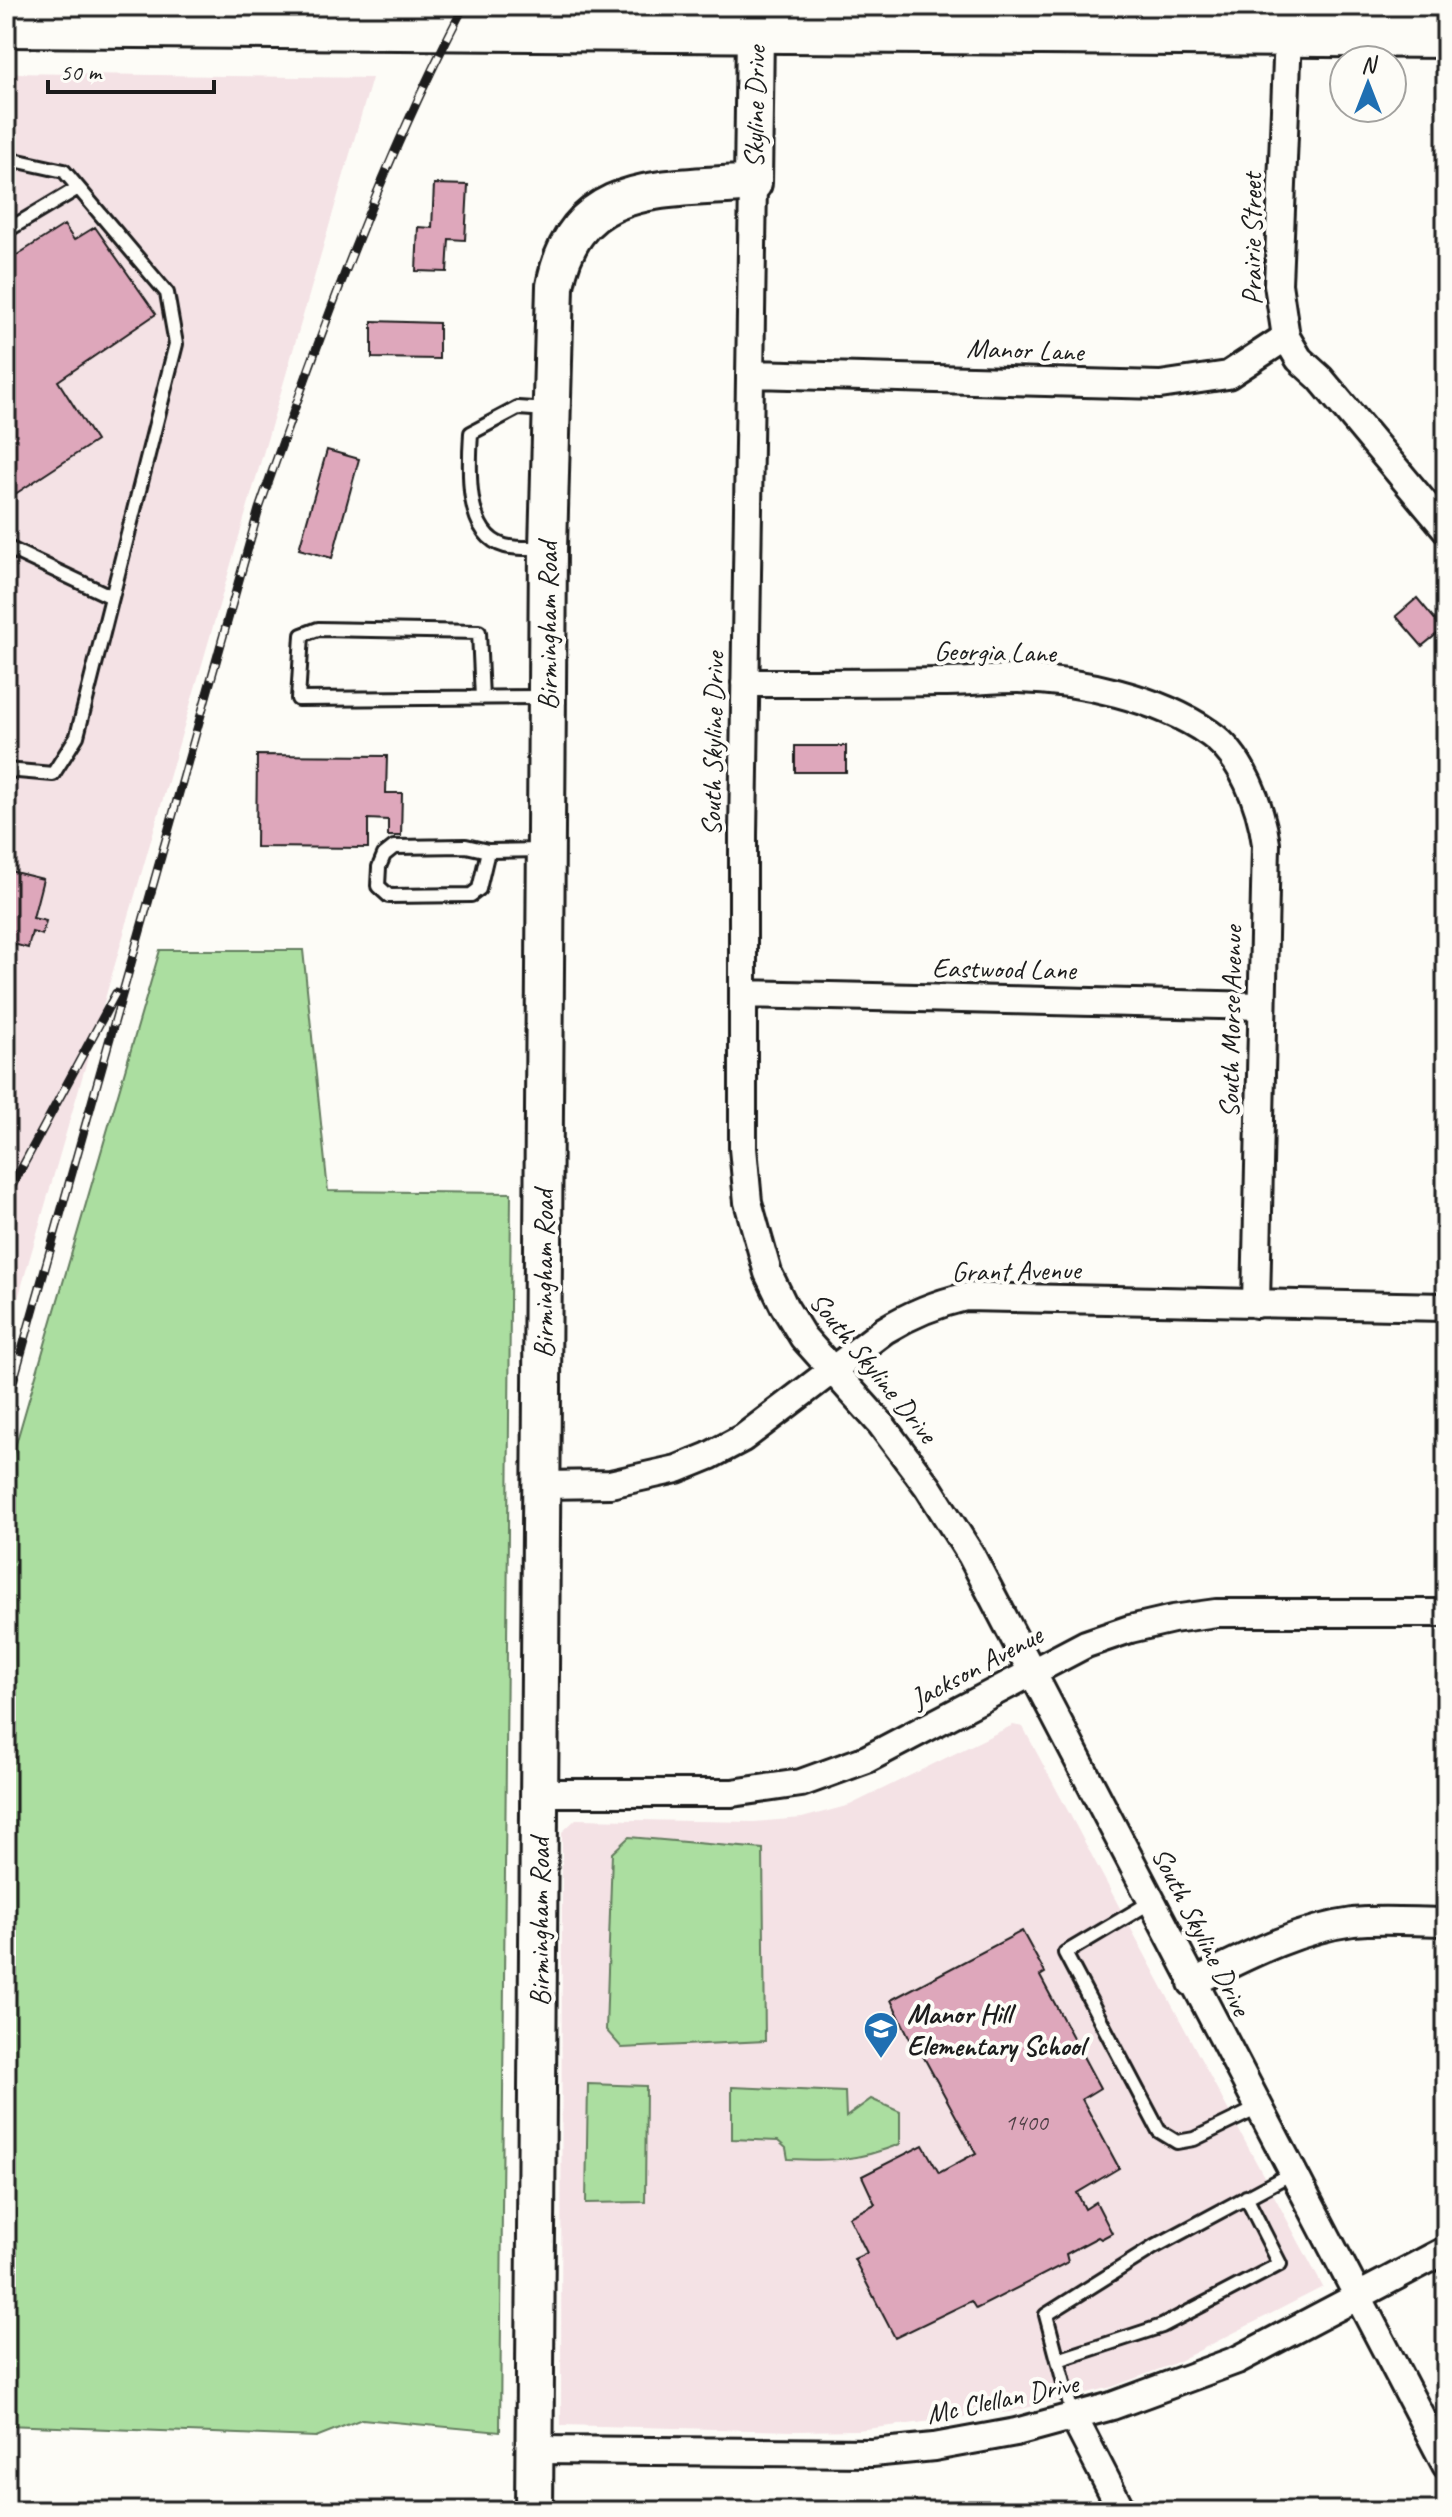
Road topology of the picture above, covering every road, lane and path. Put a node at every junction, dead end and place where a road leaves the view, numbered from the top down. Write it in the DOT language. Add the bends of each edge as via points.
graph roads {
  1 [pos="755,19"];
  2 [pos="1366,20"];
  3 [pos="6,24"];
  4 [pos="1288,35"];
  5 [pos="1446,35"];
  6 [pos="6,165"];
  7 [pos="753,183"];
  8 [pos="78,188"];
  9 [pos="6,231"];
  10 [pos="1286,337"];
  11 [pos="750,374"];
  12 [pos="551,410"];
  13 [pos="1446,529"];
  14 [pos="6,547"];
  15 [pos="548,548"];
  16 [pos="112,597"];
  17 [pos="745,683"];
  18 [pos="547,697"];
  19 [pos="482,698"];
  20 [pos="1227,752"];
  21 [pos="6,770"];
  22 [pos="546,850"];
  23 [pos="488,851"];
  24 [pos="743,994"];
  25 [pos="1262,1006"];
  26 [pos="1256,1304"];
  27 [pos="1446,1307"];
  28 [pos="832,1370"];
  29 [pos="542,1485"];
  30 [pos="1446,1613"];
  31 [pos="1031,1673"];
  32 [pos="540,1793"];
  33 [pos="1151,1902"];
  34 [pos="1446,1922"];
  35 [pos="1192,1983"];
  36 [pos="1258,2108"];
  37 [pos="1292,2173"];
  38 [pos="1246,2197"];
  39 [pos="1446,2250"];
  40 [pos="1357,2298"];
  41 [pos="1058,2360"];
  42 [pos="1074,2418"];
  43 [pos="536,2450"];
  44 [pos="1446,2465"];
  45 [pos="534,2511"];
  46 [pos="1122,2511"];
  1 -- 3 [label="highway"];
  1 -- 4 [label="highway"];
  1 -- 7 [label="street, Skyline Drive"];
  2 -- 4 [label="highway"];
  2 -- 5 [label="highway"];
  4 -- 10 [label="street, Prairie Street" via="1278,267"];
  6 -- 8 [label="lane" via="14,160 64,171"];
  7 -- 11 [label="street, South Skyline Drive"];
  7 -- 12 [label="street, Birmingham Road" via="629,196 587,219 569,240 555,286"];
  8 -- 9 [label="lane"];
  8 -- 16 [label="lane" via="167,293 176,344"];
  10 -- 11 [label="street, Manor Lane" via="1228,375 1160,385"];
  10 -- 13 [label="street, Prairie Street" via="1299,359"];
  11 -- 17 [label="street, South Skyline Drive"];
  12 -- 15 [label="street, Birmingham Road"];
  12 -- 15 [label="lane" via="518,408 471,433 469,462 473,509 485,534 504,546"];
  14 -- 16 [label="lane"];
  15 -- 18 [label="street, Birmingham Road"];
  16 -- 21 [label="lane" via="77,736 53,774"];
  17 -- 20 [label="street, Georgia Lane" via="1058,682 1098,689 1175,715 1211,733"];
  17 -- 24 [label="street, South Skyline Drive"];
  18 -- 19 [label="lane"];
  18 -- 22 [label="street, Birmingham Road"];
  19 -- 19 [label="lane" via="298,699 302,635 318,629 479,632"];
  20 -- 25 [label="street, South Morse Avenue" via="1254,797 1264,828"];
  22 -- 23 [label="lane"];
  22 -- 29 [label="street, Birmingham Road"];
  23 -- 23 [label="lane" via="466,846 394,847 379,867 378,886 389,896 471,895 479,889"];
  24 -- 25 [label="street, Eastwood Lane"];
  24 -- 28 [label="street, South Skyline Drive" via="748,1202 784,1306"];
  25 -- 26 [label="street, South Morse Avenue"];
  26 -- 27 [label="street, Grant Avenue"];
  26 -- 28 [label="street, Grant Avenue" via="965,1297 910,1314"];
  28 -- 29 [label="street, Grant Avenue" via="743,1438 677,1469 610,1484"];
  28 -- 31 [label="street, South Skyline Drive" via="928,1487 971,1555"];
  29 -- 32 [label="street, Birmingham Road"];
  30 -- 31 [label="street, Jackson Avenue" via="1216,1613 1173,1619 1086,1644"];
  31 -- 32 [label="street, Jackson Avenue" via="867,1759 801,1783 732,1793"];
  31 -- 33 [label="street, South Skyline Drive"];
  32 -- 43 [label="street, Birmingham Road"];
  33 -- 35 [label="street, South Skyline Drive"];
  33 -- 36 [label="lane" via="1065,1953 1159,2131 1177,2142 1194,2139"];
  34 -- 35 [label="street" via="1356,1922 1320,1928 1268,1945"];
  35 -- 36 [label="street, South Skyline Drive"];
  36 -- 37 [label="street, South Skyline Drive"];
  37 -- 38 [label="lane"];
  37 -- 40 [label="street, South Skyline Drive"];
  38 -- 41 [label="lane" via="1046,2315"];
  38 -- 41 [label="lane" via="1280,2264 1162,2326"];
  39 -- 40 [label="street, Mc Clellan Drive"];
  40 -- 42 [label="street, Mc Clellan Drive" via="1237,2360"];
  40 -- 44 [label="street, South Skyline Drive"];
  41 -- 42 [label="lane"];
  42 -- 43 [label="street, Mc Clellan Drive" via="934,2447 872,2453"];
  42 -- 46 [label="street"];
  43 -- 45 [label="street, Birmingham Road"];
}
